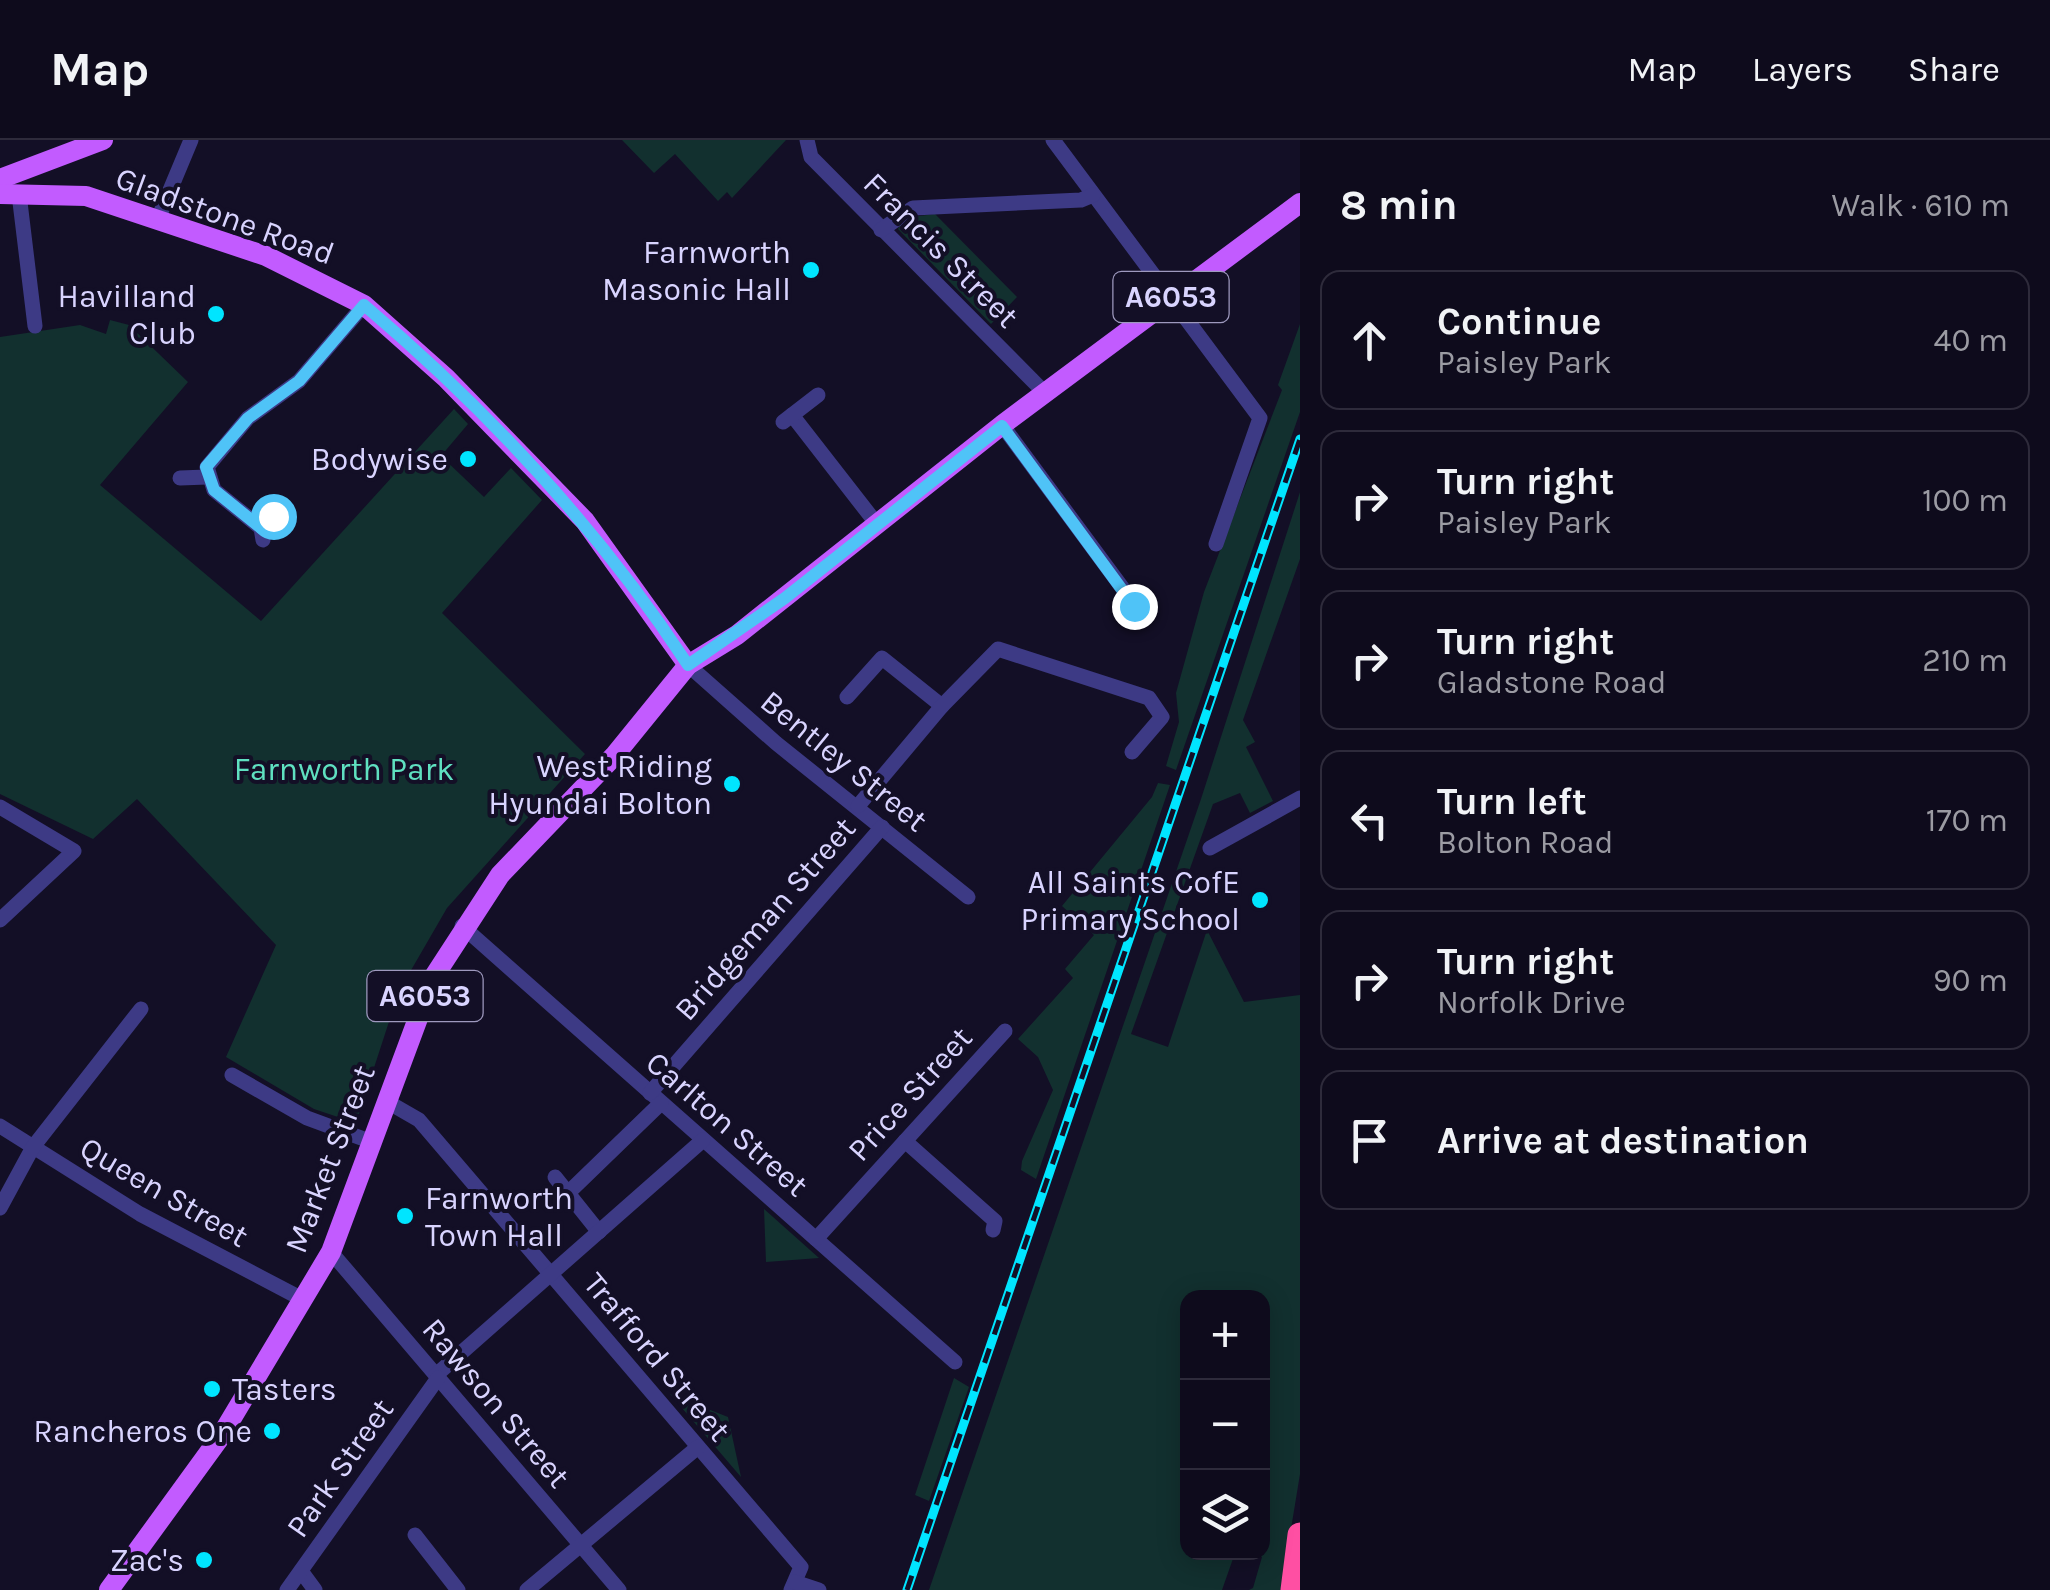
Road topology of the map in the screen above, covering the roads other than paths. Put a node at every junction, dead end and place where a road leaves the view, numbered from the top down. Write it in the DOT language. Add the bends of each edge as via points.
graph roads {
  1 [pos="103,140"];
  2 [pos="190,140"];
  3 [pos="807,140"];
  4 [pos="1052,140"];
  5 [pos="0,179"];
  6 [pos="1093,195"];
  7 [pos="10,199"];
  8 [pos="1300,203"];
  9 [pos="158,219"];
  10 [pos="881,230"];
  11 [pos="1172,296"];
  12 [pos="364,305"];
  13 [pos="35,326"];
  14 [pos="1045,394"];
  15 [pos="818,396"];
  16 [pos="1002,426"];
  17 [pos="206,477"];
  18 [pos="180,478"];
  19 [pos="273,516"];
  20 [pos="876,523"];
  21 [pos="1216,544"];
  22 [pos="1134,606"];
  23 [pos="688,665"];
  24 [pos="848,697"];
  25 [pos="942,706"];
  26 [pos="1132,752"];
  27 [pos="1300,798"];
  28 [pos="858,806"];
  29 [pos="0,807"];
  30 [pos="882,827"];
  31 [pos="1210,848"];
  32 [pos="968,897"];
  33 [pos="0,920"];
  34 [pos="462,926"];
  35 [pos="141,1009"];
  36 [pos="1005,1031"];
  37 [pos="232,1075"];
  38 [pos="656,1098"];
  39 [pos="386,1101"];
  40 [pos="0,1126"];
  41 [pos="704,1140"];
  42 [pos="372,1142"];
  43 [pos="905,1142"];
  44 [pos="34,1147"];
  45 [pos="556,1177"];
  46 [pos="568,1193"];
  47 [pos="0,1208"];
  48 [pos="995,1219"];
  49 [pos="599,1232"];
  50 [pos="816,1239"];
  51 [pos="331,1252"];
  52 [pos="551,1274"];
  53 [pos="304,1300"];
  54 [pos="955,1362"];
  55 [pos="437,1376"];
  56 [pos="698,1447"];
  57 [pos="1300,1534"];
  58 [pos="415,1535"];
  59 [pos="582,1547"];
  60 [pos="301,1571"];
  61 [pos="796,1580"];
  62 [pos="109,1590"];
  63 [pos="287,1590"];
  64 [pos="315,1590"];
  65 [pos="458,1590"];
  66 [pos="527,1590"];
  67 [pos="619,1590"];
  68 [pos="819,1590"];
  69 [pos="1293,1590"];
  1 -- 5 [label="main road"];
  2 -- 9 [label="street"];
  3 -- 10 [label="street, Francis Street" via="811,157"];
  4 -- 6 [label="street"];
  6 -- 10 [label="street" via="914,208"];
  6 -- 11 [label="street"];
  7 -- 9 [label="main road, Gladstone Road" via="86,196"];
  7 -- 13 [label="street"];
  8 -- 11 [label="main road, A6053"];
  9 -- 12 [label="main road, Gladstone Road" via="266,256"];
  10 -- 14 [label="street, Francis Street"];
  11 -- 14 [label="main road, A6053"];
  11 -- 21 [label="street" via="1260,418"];
  12 -- 17 [label="street" via="299,381 248,418 210,461"];
  12 -- 23 [label="main road, Gladstone Road" via="446,378 585,521"];
  14 -- 16 [label="main road, A6053"];
  15 -- 20 [label="street" via="788,418"];
  16 -- 20 [label="main road, A6053"];
  16 -- 22 [label="street"];
  17 -- 18 [label="street"];
  17 -- 19 [label="street" via="262,534"];
  20 -- 23 [label="main road, A6053" via="737,635"];
  23 -- 28 [label="street, Bentley Street"];
  23 -- 34 [label="main road, Market Street / A6053"];
  24 -- 25 [label="street" via="882,658"];
  25 -- 26 [label="street" via="992,652 1003,649 1148,698 1162,717"];
  25 -- 28 [label="street"];
  27 -- 31 [label="street"];
  28 -- 30 [label="street, Bentley Street"];
  29 -- 33 [label="street" via="74,851"];
  30 -- 32 [label="street, Bentley Street"];
  30 -- 38 [label="street, Bridgeman Street"];
  34 -- 38 [label="street, Carlton Street"];
  34 -- 39 [label="main road, Market Street / A6053" via="418,1012"];
  35 -- 44 [label="street"];
  36 -- 43 [label="street, Price Street"];
  37 -- 42 [label="street" via="307,1118"];
  38 -- 41 [label="street, Carlton Street"];
  38 -- 46 [label="street, Bridgeman Street"];
  39 -- 42 [label="main road, Market Street / A6053"];
  39 -- 52 [label="street, Trafford Street" via="419,1120"];
  40 -- 44 [label="street, Queen Street"];
  41 -- 49 [label="street, Park Street"];
  41 -- 50 [label="street, Carlton Street"];
  42 -- 51 [label="main road, Market Street / A6053"];
  43 -- 48 [label="street"];
  43 -- 50 [label="street, Price Street"];
  44 -- 47 [label="street"];
  44 -- 53 [label="street, Queen Street" via="140,1214"];
  45 -- 46 [label="street"];
  46 -- 49 [label="street"];
  49 -- 52 [label="street, Park Street"];
  50 -- 54 [label="street, Carlton Street"];
  51 -- 53 [label="main road, Market Street / A6053"];
  51 -- 55 [label="street, Rawson Street"];
  52 -- 55 [label="street, Park Street"];
  52 -- 56 [label="street, Trafford Street"];
  53 -- 62 [label="main road, Market Street / A6053" via="221,1436"];
  55 -- 59 [label="street, Rawson Street"];
  55 -- 60 [label="street, Park Street"];
  56 -- 59 [label="street"];
  56 -- 61 [label="street, Trafford Street"];
  57 -- 69 [label="highway"];
  58 -- 65 [label="street"];
  59 -- 66 [label="street"];
  59 -- 67 [label="street, Rawson Street"];
  60 -- 63 [label="street, Park Street"];
  60 -- 64 [label="street"];
  61 -- 68 [label="street"];
}
